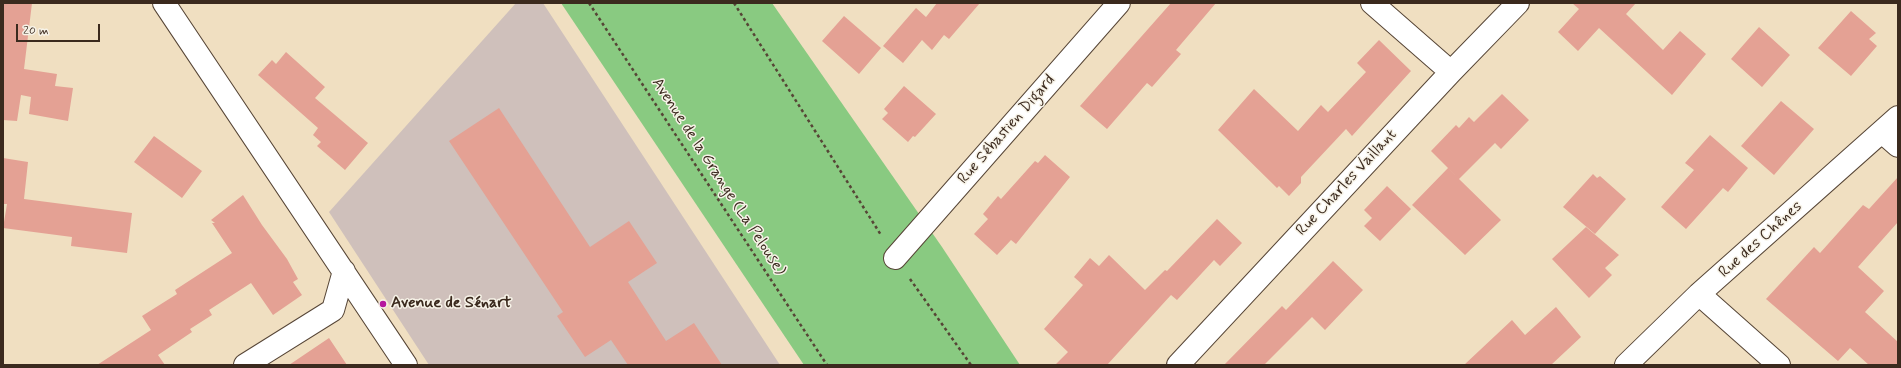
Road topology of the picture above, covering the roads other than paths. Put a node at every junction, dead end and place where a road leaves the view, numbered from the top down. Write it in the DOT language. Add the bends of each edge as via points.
graph roads {
  1 [pos="164,3"];
  2 [pos="1118,3"];
  3 [pos="1372,3"];
  4 [pos="1518,3"];
  5 [pos="1451,72"];
  6 [pos="1898,117"];
  7 [pos="1890,139"];
  8 [pos="895,258"];
  9 [pos="344,271"];
  10 [pos="1699,294"];
  11 [pos="245,365"];
  12 [pos="406,365"];
  13 [pos="1178,365"];
  14 [pos="1626,365"];
  15 [pos="1779,365"];
  1 -- 9 [label="street"];
  2 -- 8 [label="street, Rue Sébastien Digard"];
  3 -- 5 [label="street"];
  4 -- 5 [label="street, Rue Charles Vaillant"];
  5 -- 13 [label="street, Rue Charles Vaillant"];
  6 -- 7 [label="street, Rue des Chênes"];
  7 -- 10 [label="street, Rue des Chênes"];
  9 -- 11 [label="street" via="333,310"];
  9 -- 12 [label="street"];
  10 -- 14 [label="street, Rue des Chênes"];
  10 -- 15 [label="street"];
}
